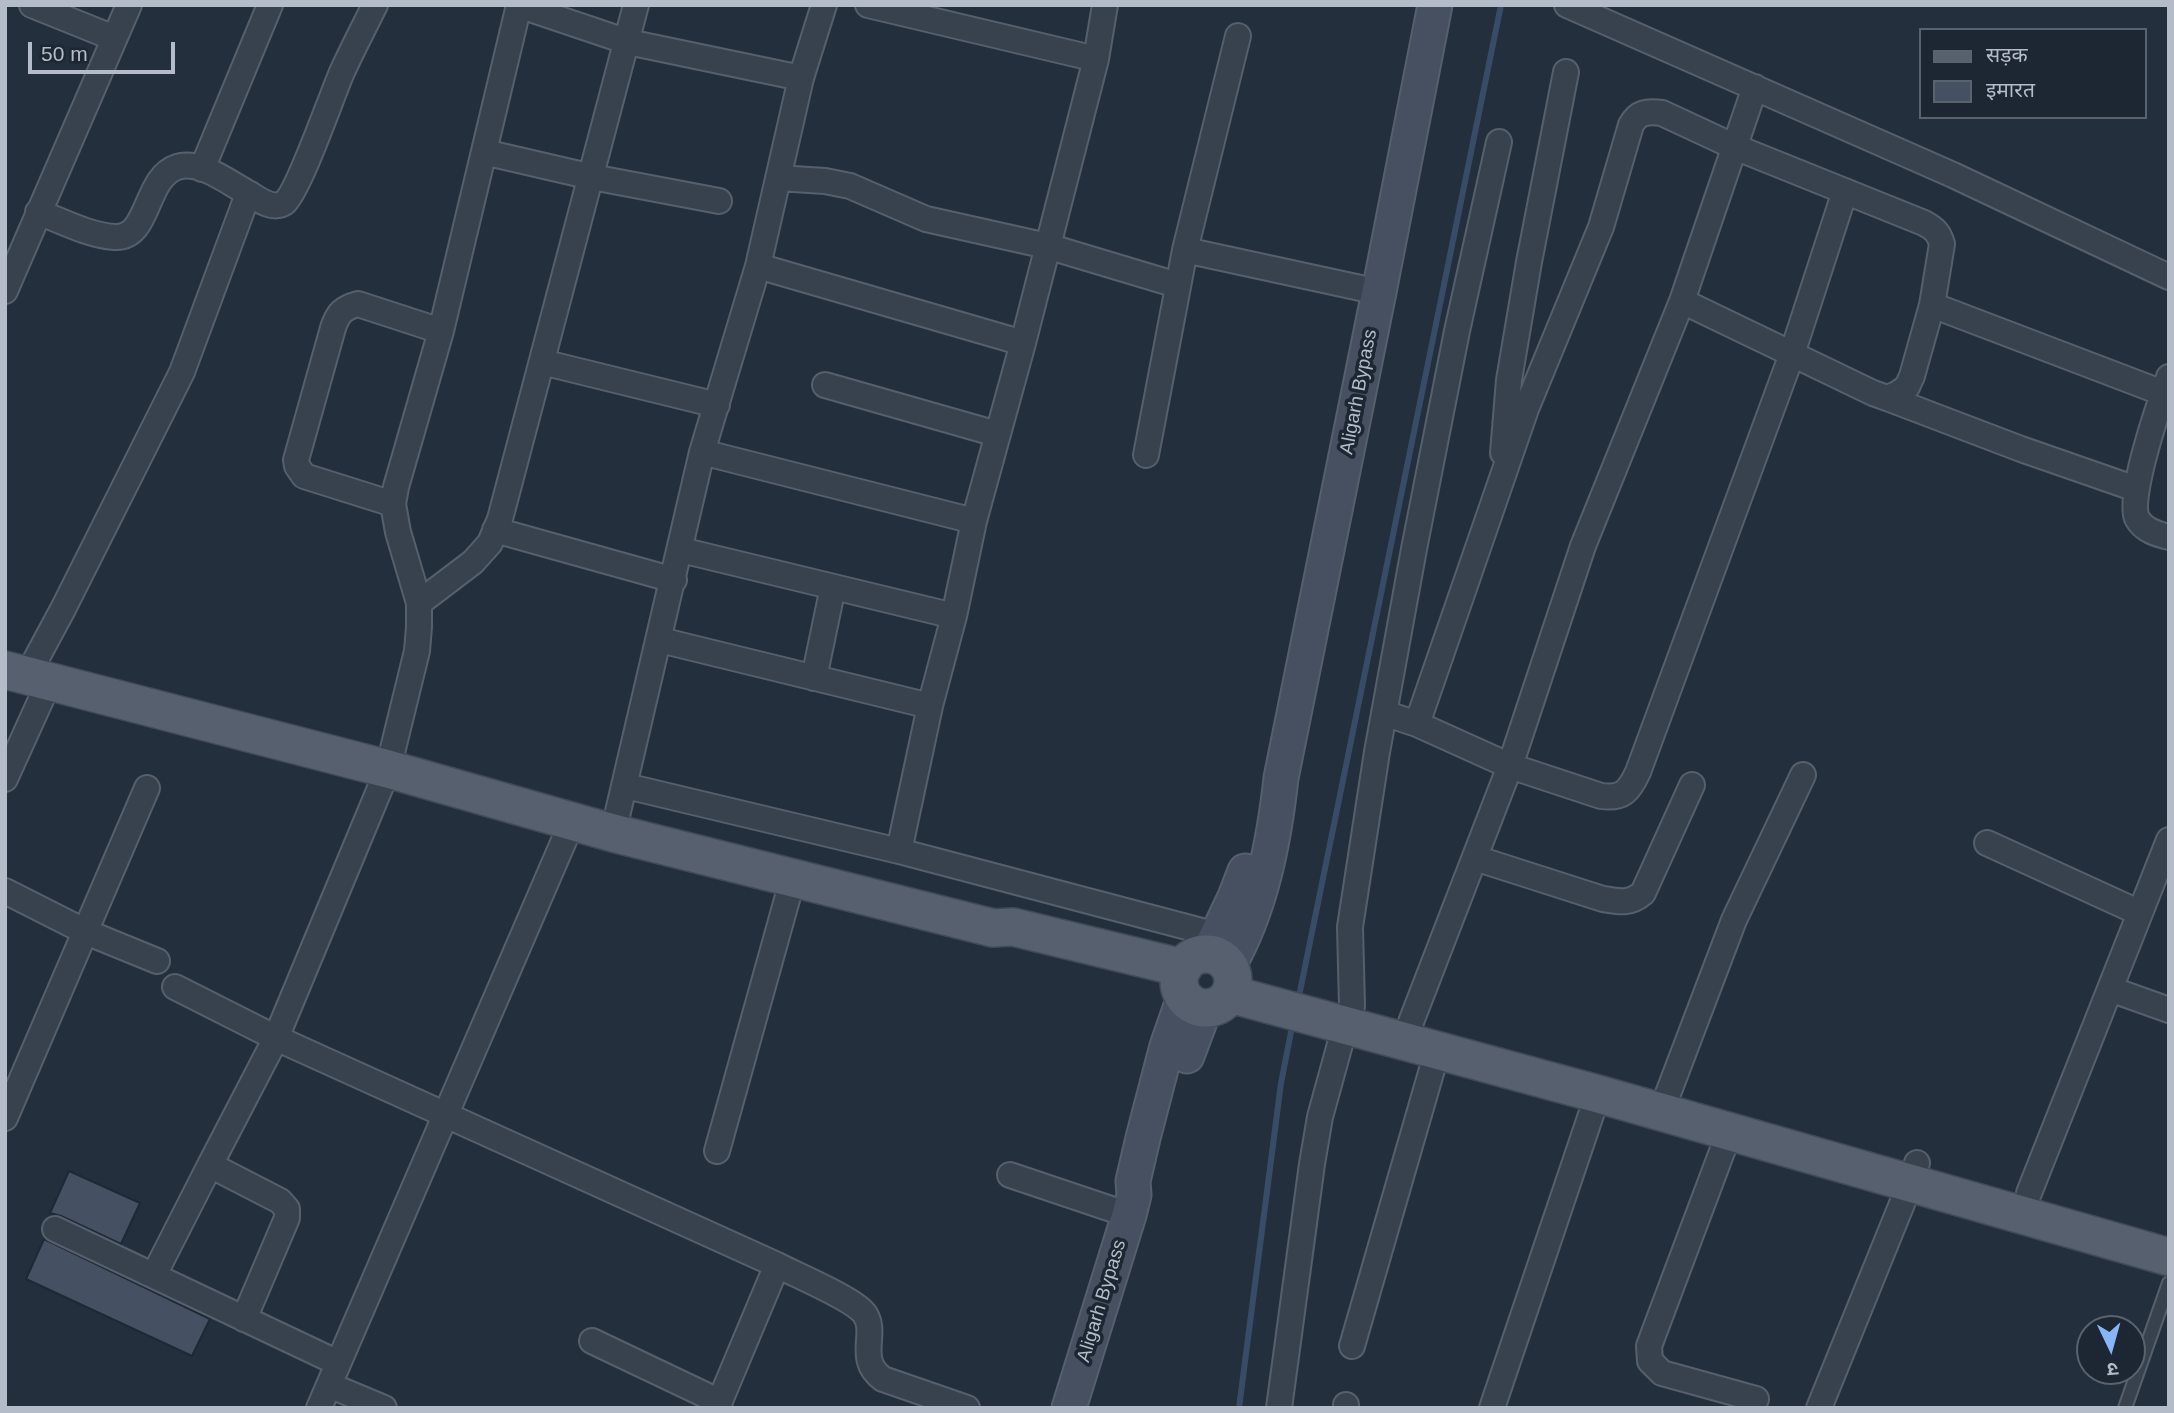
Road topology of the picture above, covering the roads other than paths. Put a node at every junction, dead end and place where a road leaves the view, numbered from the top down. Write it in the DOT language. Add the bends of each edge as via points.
graph roads {
  1 [pos="32,5"];
  2 [pos="129,5"];
  3 [pos="270,5"];
  4 [pos="375,5"];
  5 [pos="519,5"];
  6 [pos="636,5"];
  7 [pos="824,5"];
  8 [pos="867,5"];
  9 [pos="1105,5"];
  10 [pos="1435,5"];
  11 [pos="1567,5"];
  12 [pos="1238,36"];
  13 [pos="114,38"];
  14 [pos="628,42"];
  15 [pos="1096,59"];
  16 [pos="1566,72"];
  17 [pos="801,78"];
  18 [pos="1755,87"];
  19 [pos="1499,142"];
  20 [pos="1735,148"];
  21 [pos="484,152"];
  22 [pos="202,169"];
  23 [pos="592,177"];
  24 [pos="778,178"];
  25 [pos="1844,191"];
  26 [pos="248,194"];
  27 [pos="719,201"];
  28 [pos="38,212"];
  29 [pos="1047,246"];
  30 [pos="1185,250"];
  31 [pos="758,266"];
  32 [pos="2169,277"];
  33 [pos="1177,285"];
  34 [pos="5,292"];
  35 [pos="1380,292"];
  36 [pos="1682,301"];
  37 [pos="1932,305"];
  38 [pos="441,331"];
  39 [pos="1023,343"];
  40 [pos="1792,354"];
  41 [pos="542,362"];
  42 [pos="825,385"];
  43 [pos="2166,385"];
  44 [pos="1886,398"];
  45 [pos="717,405"];
  46 [pos="998,434"];
  47 [pos="702,452"];
  48 [pos="1146,455"];
  49 [pos="1503,475"];
  50 [pos="2136,489"];
  51 [pos="393,504"];
  52 [pos="974,521"];
  53 [pos="495,530"];
  54 [pos="2169,537"];
  55 [pos="681,550"];
  56 [pos="674,580"];
  57 [pos="833,587"];
  58 [pos="419,603"];
  59 [pos="954,616"];
  60 [pos="660,640"];
  61 [pos="27,676"];
  62 [pos="814,678"];
  63 [pos="929,706"];
  64 [pos="1384,713"];
  65 [pos="1417,724"];
  66 [pos="1510,766"];
  67 [pos="388,769"];
  68 [pos="1803,775"];
  69 [pos="5,779"];
  70 [pos="1692,785"];
  71 [pos="626,786"];
  72 [pos="147,788"];
  73 [pos="572,822"];
  74 [pos="613,833"];
  75 [pos="2169,840"];
  76 [pos="1987,843"];
  77 [pos="899,851"];
  78 [pos="1475,858"];
  79 [pos="793,878"];
  80 [pos="5,891"];
  81 [pos="2140,913"];
  82 [pos="86,932"];
  83 [pos="157,961"];
  84 [pos="1216,979"];
  85 [pos="175,987"];
  86 [pos="2109,989"];
  87 [pos="2169,1010"];
  88 [pos="1338,1013"];
  89 [pos="1411,1022"];
  90 [pos="276,1038"];
  91 [pos="1437,1052"];
  92 [pos="1598,1094"];
  93 [pos="1665,1102"];
  94 [pos="446,1114"];
  95 [pos="5,1118"];
  96 [pos="1728,1133"];
  97 [pos="717,1151"];
  98 [pos="210,1165"];
  99 [pos="1913,1173"];
  100 [pos="1010,1175"];
  101 [pos="2029,1193"];
  102 [pos="1131,1205"];
  103 [pos="55,1229"];
  104 [pos="2169,1234"];
  105 [pos="2169,1257"];
  106 [pos="777,1265"];
  107 [pos="154,1275"];
  108 [pos="2169,1283"];
  109 [pos="244,1319"];
  110 [pos="592,1341"];
  111 [pos="1352,1346"];
  112 [pos="334,1374"];
  113 [pos="1756,1399"];
  114 [pos="719,1405"];
  115 [pos="319,1408"];
  116 [pos="384,1408"];
  117 [pos="967,1408"];
  118 [pos="1069,1408"];
  119 [pos="1279,1408"];
  120 [pos="1492,1408"];
  121 [pos="1819,1408"];
  122 [pos="2125,1408"];
  1 -- 13 [label="street"];
  2 -- 13 [label="street"];
  3 -- 22 [label="street"];
  4 -- 26 [label="street" via="286,202 273,205"];
  5 -- 14 [label="street"];
  5 -- 21 [label="street"];
  6 -- 14 [label="street"];
  7 -- 17 [label="street"];
  8 -- 15 [label="street"];
  9 -- 15 [label="street"];
  10 -- 35 [label="main road, Aligarh Bypass"];
  11 -- 18 [label="street"];
  12 -- 30 [label="street"];
  13 -- 28 [label="street"];
  14 -- 17 [label="street"];
  14 -- 23 [label="street"];
  15 -- 29 [label="street"];
  16 -- 49 [label="street" via="1509,380"];
  17 -- 24 [label="street"];
  18 -- 20 [label="street"];
  18 -- 32 [label="street"];
  19 -- 64 [label="street"];
  20 -- 25 [label="street"];
  20 -- 36 [label="street"];
  20 -- 49 [label="street" via="1662,113 1641,113 1635,118 1601,227"];
  21 -- 23 [label="street"];
  21 -- 38 [label="street"];
  22 -- 26 [label="street"];
  22 -- 28 [label="street" via="175,167 157,182 133,232 123,237 95,233"];
  23 -- 27 [label="street"];
  23 -- 41 [label="street"];
  24 -- 29 [label="street" via="850,186 926,219"];
  24 -- 31 [label="street"];
  25 -- 37 [label="street" via="1924,223 1940,235 1942,254"];
  25 -- 40 [label="street"];
  26 -- 61 [label="street" via="181,372"];
  28 -- 34 [label="street"];
  29 -- 33 [label="street"];
  29 -- 39 [label="street"];
  30 -- 33 [label="street"];
  30 -- 35 [label="street"];
  31 -- 39 [label="street"];
  31 -- 45 [label="street"];
  33 -- 48 [label="street"];
  35 -- 84 [label="main road, Aligarh Bypass" via="1277,815 1255,907 1241,944"];
  36 -- 40 [label="street"];
  36 -- 66 [label="street" via="1583,547"];
  37 -- 43 [label="street"];
  37 -- 44 [label="street" via="1907,387"];
  38 -- 51 [label="street"];
  38 -- 51 [label="street" via="358,304 346,307 333,328 296,460 300,472 311,479"];
  39 -- 46 [label="street"];
  40 -- 44 [label="street"];
  40 -- 66 [label="street" via="1632,784 1613,798"];
  41 -- 45 [label="street"];
  41 -- 53 [label="street"];
  42 -- 46 [label="street"];
  43 -- 50 [label="street"];
  44 -- 50 [label="street"];
  45 -- 47 [label="street"];
  46 -- 52 [label="street"];
  47 -- 52 [label="street"];
  47 -- 55 [label="street"];
  49 -- 65 [label="street"];
  50 -- 54 [label="street" via="2136,516 2141,525"];
  51 -- 58 [label="street"];
  52 -- 59 [label="street"];
  53 -- 56 [label="street"];
  53 -- 58 [label="street" via="473,562"];
  55 -- 56 [label="street"];
  55 -- 57 [label="street"];
  56 -- 60 [label="street"];
  57 -- 59 [label="street"];
  57 -- 62 [label="street"];
  58 -- 67 [label="street" via="417,652"];
  59 -- 63 [label="street"];
  60 -- 62 [label="street"];
  60 -- 71 [label="street"];
  61 -- 67 [label="main road"];
  61 -- 69 [label="street"];
  62 -- 63 [label="street"];
  63 -- 77 [label="street"];
  64 -- 65 [label="street"];
  64 -- 88 [label="street"];
  65 -- 66 [label="street"];
  66 -- 78 [label="street"];
  67 -- 73 [label="main road"];
  67 -- 90 [label="street"];
  68 -- 93 [label="street" via="1734,920"];
  70 -- 78 [label="street" via="1643,893 1635,900 1604,899"];
  71 -- 74 [label="street"];
  71 -- 77 [label="street"];
  72 -- 82 [label="street"];
  73 -- 74 [label="main road"];
  73 -- 94 [label="street"];
  74 -- 79 [label="main road"];
  75 -- 81 [label="street"];
  76 -- 81 [label="street"];
  77 -- 84 [label="street"];
  78 -- 89 [label="street"];
  79 -- 84 [label="main road"];
  79 -- 97 [label="street"];
  80 -- 82 [label="street"];
  81 -- 86 [label="street"];
  82 -- 83 [label="street"];
  82 -- 95 [label="street"];
  84 -- 88 [label="main road"];
  84 -- 102 [label="main road, Aligarh Bypass"];
  85 -- 90 [label="street"];
  86 -- 87 [label="street"];
  86 -- 101 [label="street"];
  88 -- 89 [label="main road"];
  88 -- 91 [label="main road"];
  88 -- 119 [label="street"];
  89 -- 93 [label="main road"];
  90 -- 94 [label="street"];
  90 -- 98 [label="street"];
  91 -- 92 [label="main road"];
  91 -- 111 [label="street"];
  92 -- 93 [label="main road"];
  92 -- 120 [label="street"];
  93 -- 96 [label="main road"];
  93 -- 99 [label="main road"];
  94 -- 106 [label="street"];
  94 -- 112 [label="street"];
  96 -- 99 [label="main road"];
  96 -- 113 [label="street" via="1649,1346 1650,1361 1662,1373"];
  98 -- 107 [label="street"];
  98 -- 109 [label="street" via="287,1209"];
  99 -- 101 [label="main road"];
  99 -- 105 [label="main road"];
  99 -- 121 [label="street"];
  100 -- 102 [label="street"];
  101 -- 104 [label="main road"];
  102 -- 118 [label="main road, Aligarh Bypass"];
  103 -- 107 [label="street"];
  106 -- 114 [label="street"];
  106 -- 117 [label="street" via="851,1302 865,1314 868,1357 874,1372"];
  107 -- 109 [label="street"];
  108 -- 122 [label="lane"];
  109 -- 112 [label="street"];
  110 -- 114 [label="street"];
  112 -- 115 [label="street"];
  112 -- 116 [label="street"];
}
